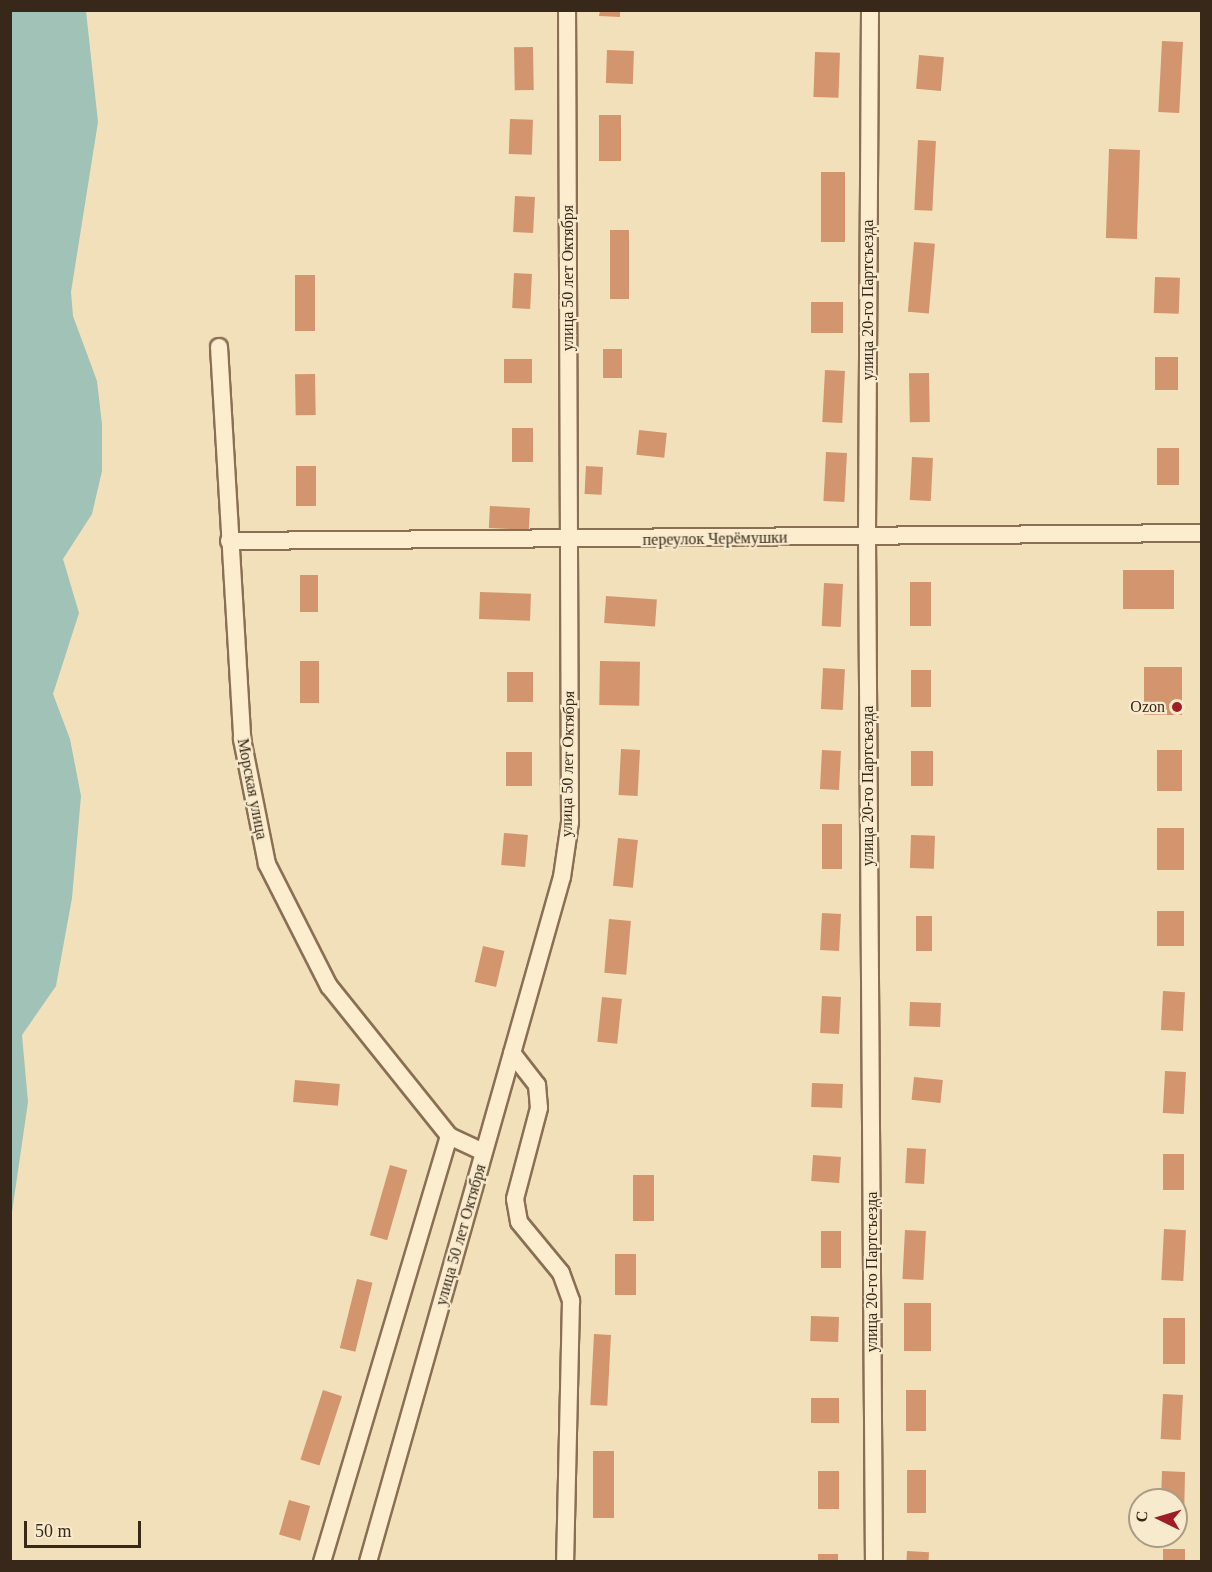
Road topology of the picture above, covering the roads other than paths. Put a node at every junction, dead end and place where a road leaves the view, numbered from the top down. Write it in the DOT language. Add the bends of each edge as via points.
graph roads {
  1 [pos="567,10"];
  2 [pos="870,10"];
  3 [pos="219,347"];
  4 [pos="1202,533"];
  5 [pos="867,537"];
  6 [pos="229,541"];
  7 [pos="569,541"];
  8 [pos="512,1053"];
  9 [pos="448,1136"];
  10 [pos="484,1152"];
  11 [pos="322,1562"];
  12 [pos="368,1562"];
  13 [pos="565,1562"];
  14 [pos="874,1562"];
  1 -- 7 [label="street, улица 50 лет Октября"];
  2 -- 5 [label="street, улица 20-го Партсъезда"];
  3 -- 6 [label="street, Морская улица"];
  4 -- 5 [label="street, переулок Черёмушки"];
  5 -- 7 [label="street, переулок Черёмушки"];
  5 -- 14 [label="street, улица 20-го Партсъезда"];
  6 -- 7 [label="street, переулок Черёмушки"];
  6 -- 9 [label="street, Морская улица" via="242,740 267,864 329,986"];
  7 -- 8 [label="street, улица 50 лет Октября" via="570,822 562,877"];
  8 -- 10 [label="street, улица 50 лет Октября"];
  8 -- 13 [label="street" via="537,1085 539,1108 515,1199 519,1222 561,1273 571,1301"];
  9 -- 10 [label="street, Морская улица"];
  9 -- 11 [label="street"];
  10 -- 12 [label="street, улица 50 лет Октября"];
}
